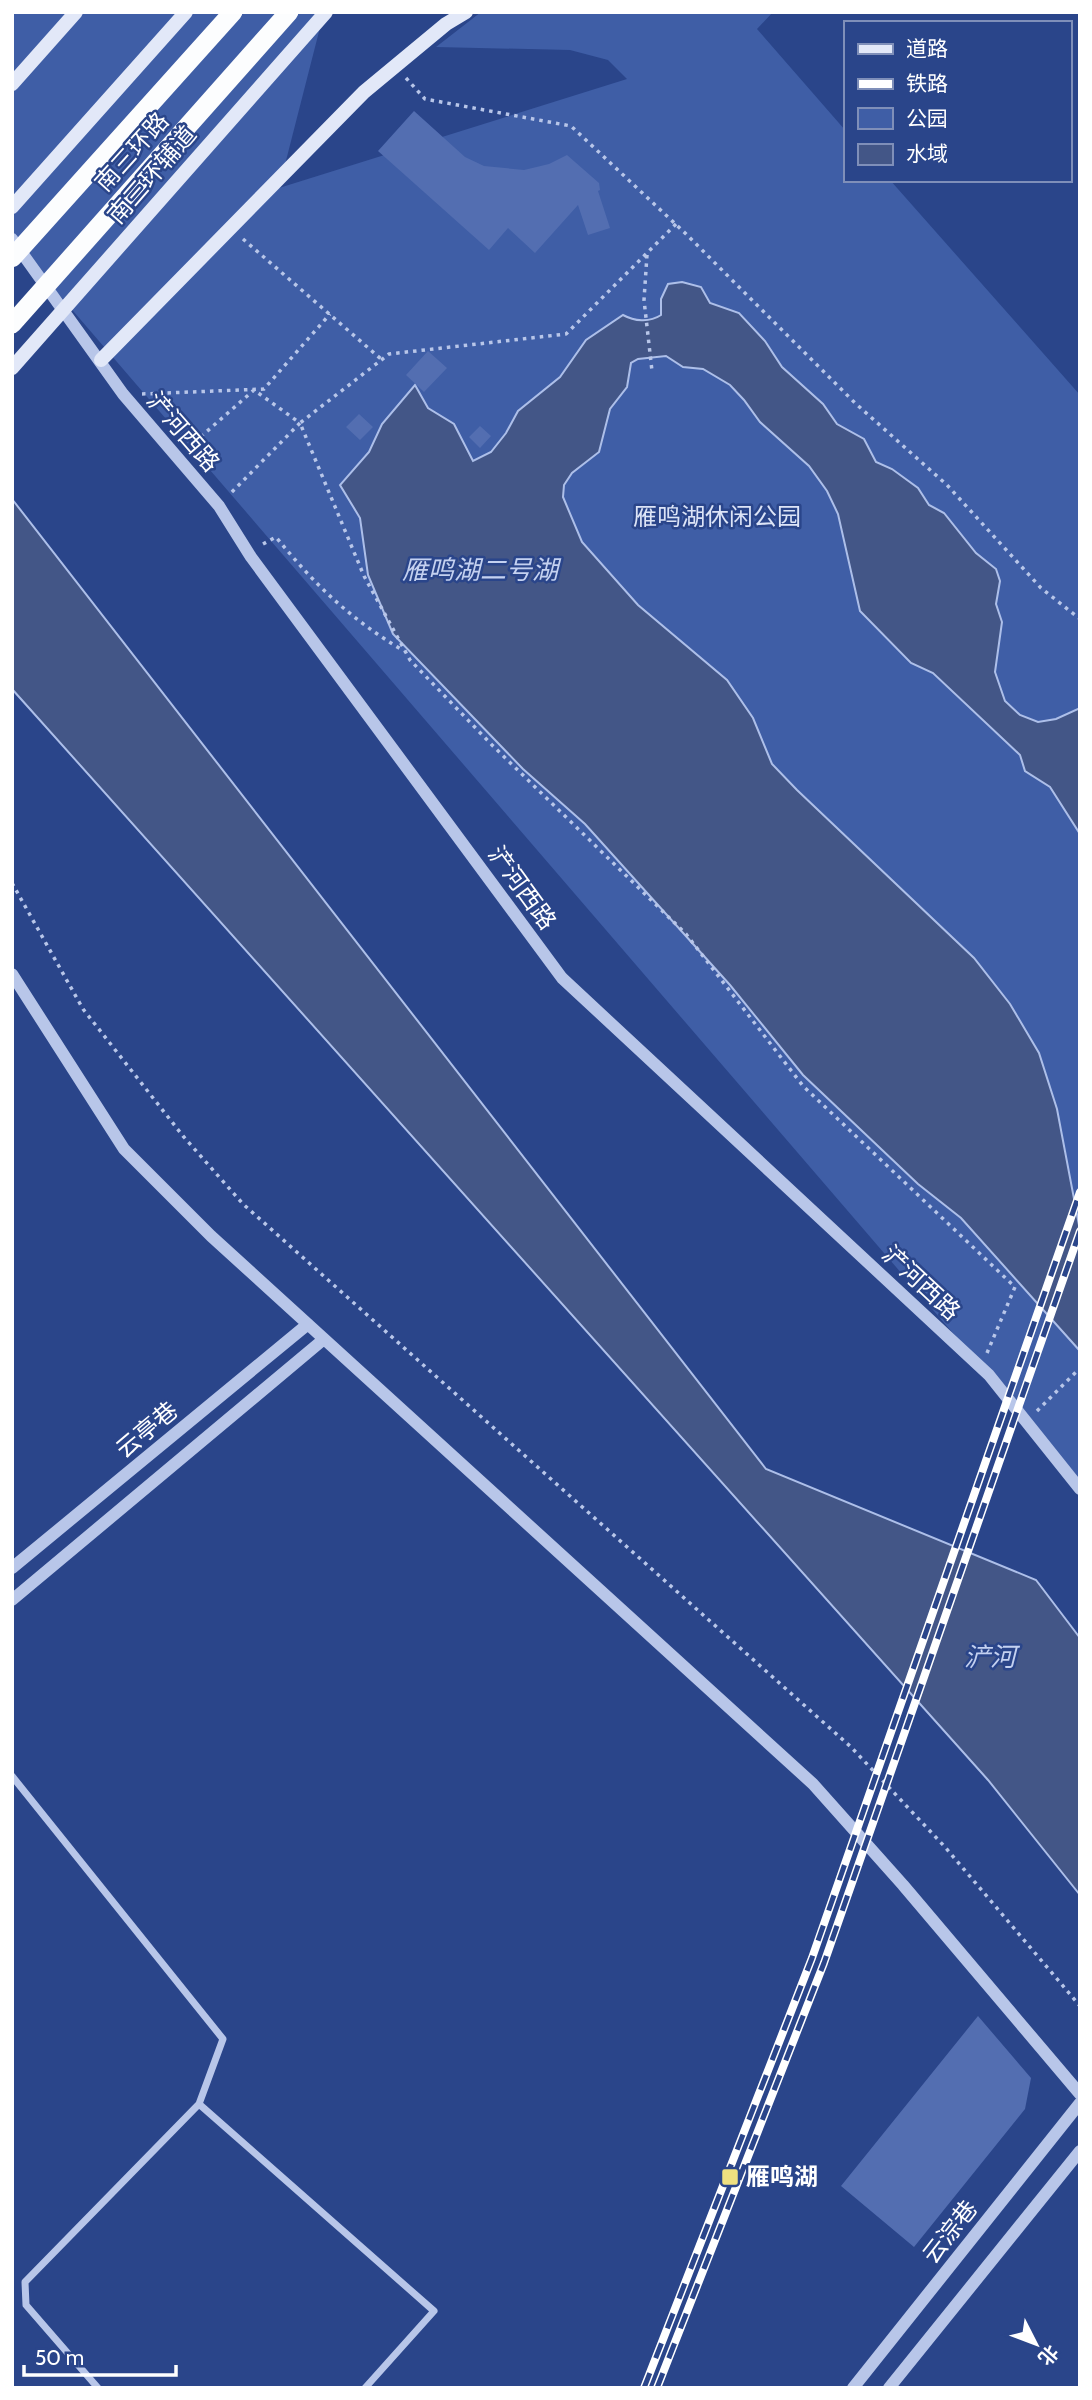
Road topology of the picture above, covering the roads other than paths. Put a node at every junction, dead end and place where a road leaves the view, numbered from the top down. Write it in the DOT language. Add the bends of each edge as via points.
graph roads {
  1 [pos="76,12"];
  2 [pos="186,12"];
  3 [pos="233,12"];
  4 [pos="289,12"];
  5 [pos="326,12"];
  6 [pos="466,12"];
  7 [pos="12,84"];
  8 [pos="12,207"];
  9 [pos="12,239"];
  10 [pos="12,258"];
  11 [pos="12,324"];
  12 [pos="101,360"];
  13 [pos="12,368"];
  14 [pos="12,974"];
  15 [pos="308,1324"];
  16 [pos="324,1339"];
  17 [pos="1080,1489"];
  18 [pos="12,1568"];
  19 [pos="12,1600"];
  20 [pos="12,1776"];
  21 [pos="1080,2094"];
  22 [pos="1080,2103"];
  23 [pos="199,2104"];
  24 [pos="1080,2151"];
  25 [pos="98,2388"];
  26 [pos="365,2388"];
  27 [pos="853,2388"];
  28 [pos="889,2388"];
  1 -- 7 [label="main road"];
  2 -- 8 [label="main road"];
  3 -- 10 [label="highway, 南三环路, bridge"];
  4 -- 11 [label="highway, 南三环路, bridge"];
  5 -- 13 [label="main road, 南三环辅道, bridge"];
  6 -- 12 [label="main road" via="364,92"];
  9 -- 12 [label="street, 浐河西路"];
  12 -- 17 [label="street, 浐河西路" via="123,394 219,506 248,552 562,978 981,1368"];
  14 -- 15 [label="street" via="124,1149"];
  15 -- 16 [label="street"];
  15 -- 18 [label="street, 云亭巷"];
  16 -- 19 [label="street"];
  16 -- 21 [label="street" via="813,1784"];
  20 -- 23 [label="street" via="223,2039"];
  22 -- 27 [label="street, 云淙巷"];
  23 -- 25 [label="street" via="25,2282 26,2305"];
  23 -- 26 [label="street" via="434,2311"];
  24 -- 28 [label="street, 云淙巷"];
}
